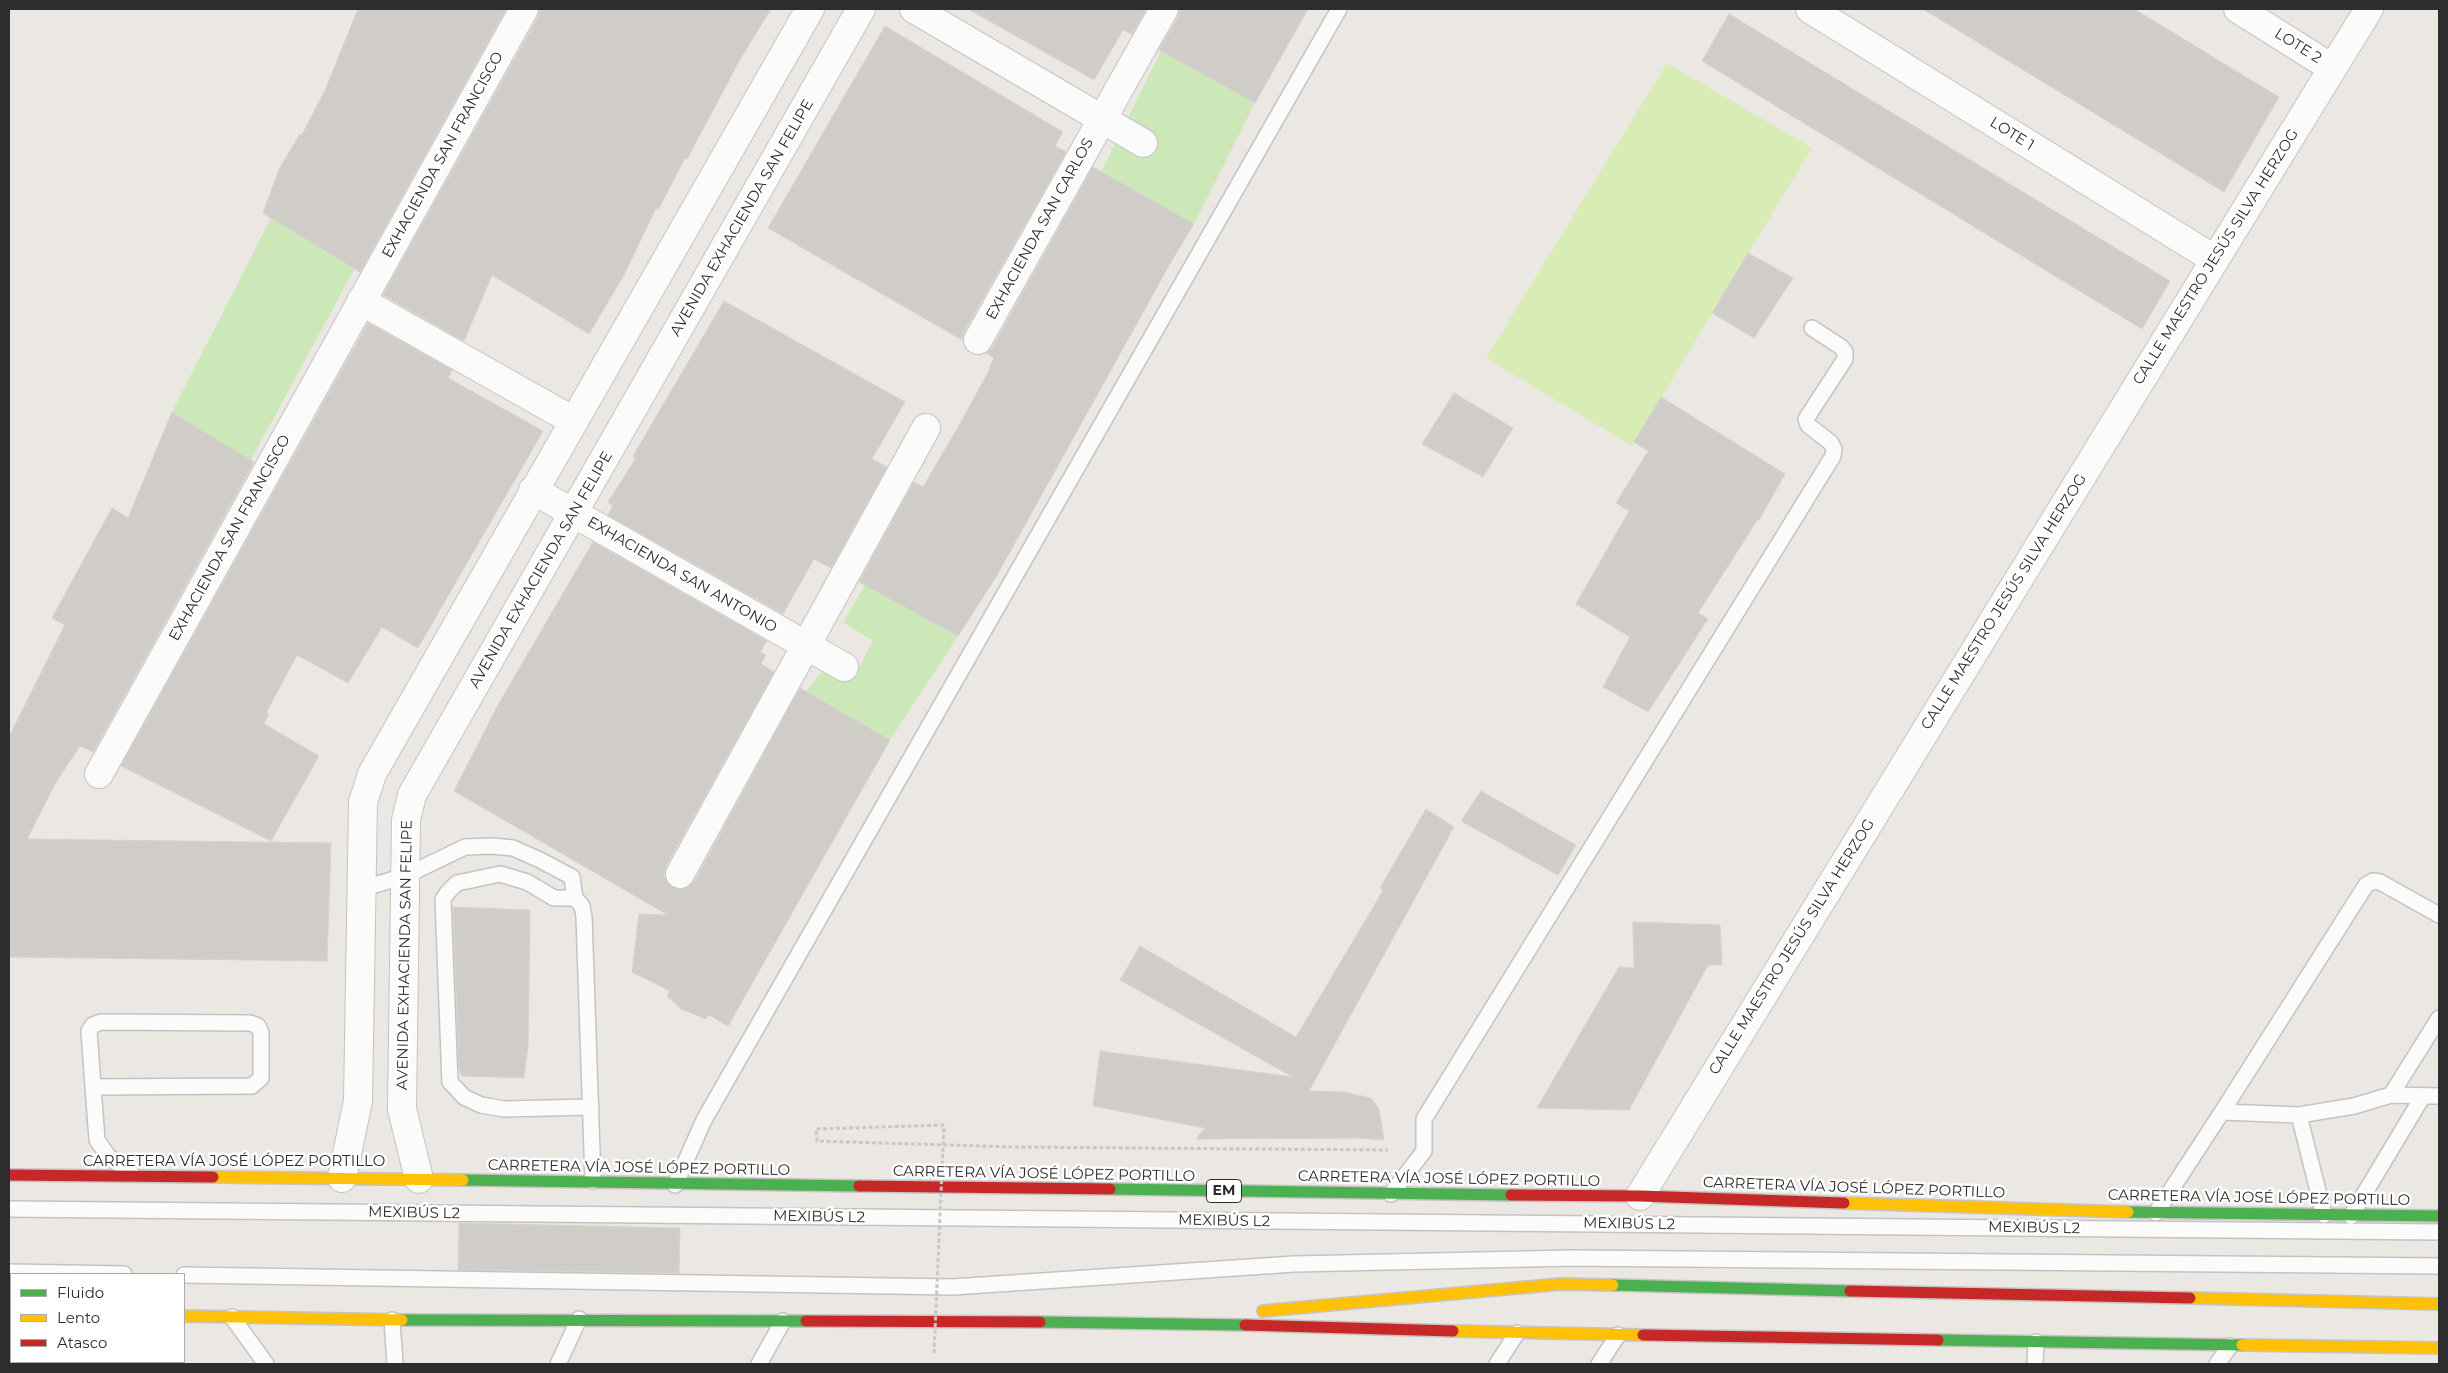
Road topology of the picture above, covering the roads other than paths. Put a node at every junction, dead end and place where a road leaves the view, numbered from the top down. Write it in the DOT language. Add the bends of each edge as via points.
graph roads {
  1 [pos="524,9"];
  2 [pos="810,9"];
  3 [pos="861,9"];
  4 [pos="1164,9"];
  5 [pos="1339,9"];
  6 [pos="1810,9"];
  7 [pos="2238,9"];
  8 [pos="2369,9"];
  9 [pos="924,14"];
  10 [pos="2332,68"];
  11 [pos="1102,118"];
  12 [pos="1143,142"];
  13 [pos="2214,259"];
  14 [pos="361,301"];
  15 [pos="1812,328"];
  16 [pos="978,340"];
  17 [pos="572,420"];
  18 [pos="926,428"];
  19 [pos="533,490"];
  20 [pos="574,514"];
  21 [pos="805,645"];
  22 [pos="844,667"];
  23 [pos="100,774"];
  24 [pos="680,874"];
  25 [pos="405,876"];
  26 [pos="362,889"];
  27 [pos="575,898"];
  28 [pos="2439,915"];
  29 [pos="2439,1018"];
  30 [pos="93,1087"];
  31 [pos="2390,1095"];
  32 [pos="2423,1096"];
  33 [pos="2439,1096"];
  34 [pos="591,1107"];
  35 [pos="2222,1112"];
  36 [pos="2299,1115"];
  37 [pos="9,1174"];
  38 [pos="137,1178"];
  39 [pos="342,1178"];
  40 [pos="419,1179"];
  41 [pos="593,1181"];
  42 [pos="675,1185"];
  43 [pos="1391,1194"];
  44 [pos="1640,1196"];
  45 [pos="9,1209"];
  46 [pos="2156,1212"];
  47 [pos="2324,1215"];
  48 [pos="2351,1216"];
  49 [pos="2439,1216"];
  50 [pos="2439,1232"];
  51 [pos="2439,1266"];
  52 [pos="9,1272"];
  53 [pos="66,1273"];
  54 [pos="185,1275"];
  55 [pos="2439,1304"];
  56 [pos="185,1316"];
  57 [pos="232,1317"];
  58 [pos="579,1319"];
  59 [pos="392,1320"];
  60 [pos="784,1321"];
  61 [pos="1134,1322"];
  62 [pos="1517,1333"];
  63 [pos="1618,1335"];
  64 [pos="2036,1342"];
  65 [pos="2230,1346"];
  66 [pos="2439,1348"];
  67 [pos="2357,1356"];
  68 [pos="266,1364"];
  69 [pos="395,1364"];
  70 [pos="558,1364"];
  71 [pos="759,1364"];
  72 [pos="1497,1364"];
  73 [pos="1600,1364"];
  74 [pos="2035,1364"];
  75 [pos="2216,1364"];
  1 -- 14 [label="street, EXHACIENDA SAN FRANCISCO"];
  2 -- 17 [label="street"];
  3 -- 20 [label="street, AVENIDA EXHACIENDA SAN FELIPE"];
  4 -- 11 [label="street, EXHACIENDA SAN CARLOS"];
  5 -- 42 [label="lane" via="704,1120"];
  6 -- 13 [label="street, LOTE 1"];
  7 -- 10 [label="street, LOTE 2"];
  8 -- 10 [label="street, CALLE MAESTRO JESÚS SILVA HERZOG"];
  9 -- 11 [label="street"];
  10 -- 13 [label="street, CALLE MAESTRO JESÚS SILVA HERZOG"];
  11 -- 12 [label="street"];
  11 -- 16 [label="street, EXHACIENDA SAN CARLOS"];
  13 -- 44 [label="street, CALLE MAESTRO JESÚS SILVA HERZOG"];
  14 -- 17 [label="street"];
  14 -- 23 [label="street, EXHACIENDA SAN FRANCISCO"];
  15 -- 43 [label="lane" via="1845,352 1845,359 1806,419 1808,425 1831,443 1833,456 1424,1119 1424,1150"];
  17 -- 19 [label="street"];
  18 -- 21 [label="street"];
  19 -- 20 [label="street, EXHACIENDA SAN ANTONIO"];
  19 -- 26 [label="street" via="372,774 363,802"];
  20 -- 21 [label="street, EXHACIENDA SAN ANTONIO"];
  20 -- 25 [label="street, AVENIDA EXHACIENDA SAN FELIPE" via="412,795 406,820"];
  21 -- 22 [label="street, EXHACIENDA SAN ANTONIO"];
  21 -- 24 [label="street"];
  25 -- 26 [label="lane"];
  25 -- 27 [label="lane" via="465,847 513,848 572,877"];
  25 -- 40 [label="street, AVENIDA EXHACIENDA SAN FELIPE" via="402,1109"];
  26 -- 39 [label="street" via="358,1101"];
  27 -- 34 [label="lane" via="582,906 584,917"];
  27 -- 34 [label="lane" via="554,898 527,882 500,874 457,883 448,892 444,899 450,1082 464,1097 481,1105 504,1109"];
  28 -- 35 [label="lane" via="2380,882 2366,885"];
  29 -- 31 [label="lane"];
  30 -- 30 [label="lane" via="252,1086 261,1078 262,1033 258,1026 250,1023 101,1022 89,1031"];
  30 -- 38 [label="lane" via="97,1140 108,1156"];
  31 -- 32 [label="lane"];
  31 -- 36 [label="lane" via="2354,1106"];
  32 -- 33 [label="lane"];
  32 -- 48 [label="lane"];
  34 -- 41 [label="lane"];
  35 -- 36 [label="lane"];
  35 -- 46 [label="lane"];
  36 -- 47 [label="lane"];
  37 -- 38 [label="main road, CARRETERA VÍA JOSÉ LÓPEZ PORTILLO / EM"];
  38 -- 39 [label="main road, CARRETERA VÍA JOSÉ LÓPEZ PORTILLO / EM"];
  39 -- 40 [label="main road, CARRETERA VÍA JOSÉ LÓPEZ PORTILLO / EM"];
  40 -- 41 [label="main road, CARRETERA VÍA JOSÉ LÓPEZ PORTILLO / EM"];
  41 -- 42 [label="main road, CARRETERA VÍA JOSÉ LÓPEZ PORTILLO / EM"];
  42 -- 43 [label="main road, CARRETERA VÍA JOSÉ LÓPEZ PORTILLO / EM"];
  43 -- 44 [label="main road, CARRETERA VÍA JOSÉ LÓPEZ PORTILLO / EM"];
  44 -- 46 [label="main road, CARRETERA VÍA JOSÉ LÓPEZ PORTILLO / EM"];
  45 -- 50 [label="lane, MEXIBÚS L2"];
  46 -- 47 [label="main road, CARRETERA VÍA JOSÉ LÓPEZ PORTILLO / EM"];
  47 -- 48 [label="main road, CARRETERA VÍA JOSÉ LÓPEZ PORTILLO / EM"];
  48 -- 49 [label="main road, CARRETERA VÍA JOSÉ LÓPEZ PORTILLO / EM"];
  51 -- 54 [label="lane" via="1572,1258 1294,1264 953,1288"];
  52 -- 53 [label="lane"];
  55 -- 61 [label="main road" via="1561,1284"];
  56 -- 57 [label="main road"];
  57 -- 59 [label="main road"];
  57 -- 68 [label="lane"];
  58 -- 59 [label="main road"];
  58 -- 60 [label="main road"];
  58 -- 70 [label="lane"];
  59 -- 69 [label="lane"];
  60 -- 61 [label="main road"];
  60 -- 71 [label="lane"];
  61 -- 62 [label="main road"];
  62 -- 63 [label="main road"];
  62 -- 72 [label="lane"];
  63 -- 64 [label="main road"];
  63 -- 73 [label="lane"];
  64 -- 65 [label="main road"];
  64 -- 74 [label="lane"];
  65 -- 67 [label="main road"];
  65 -- 75 [label="lane"];
  66 -- 67 [label="main road"];
}
